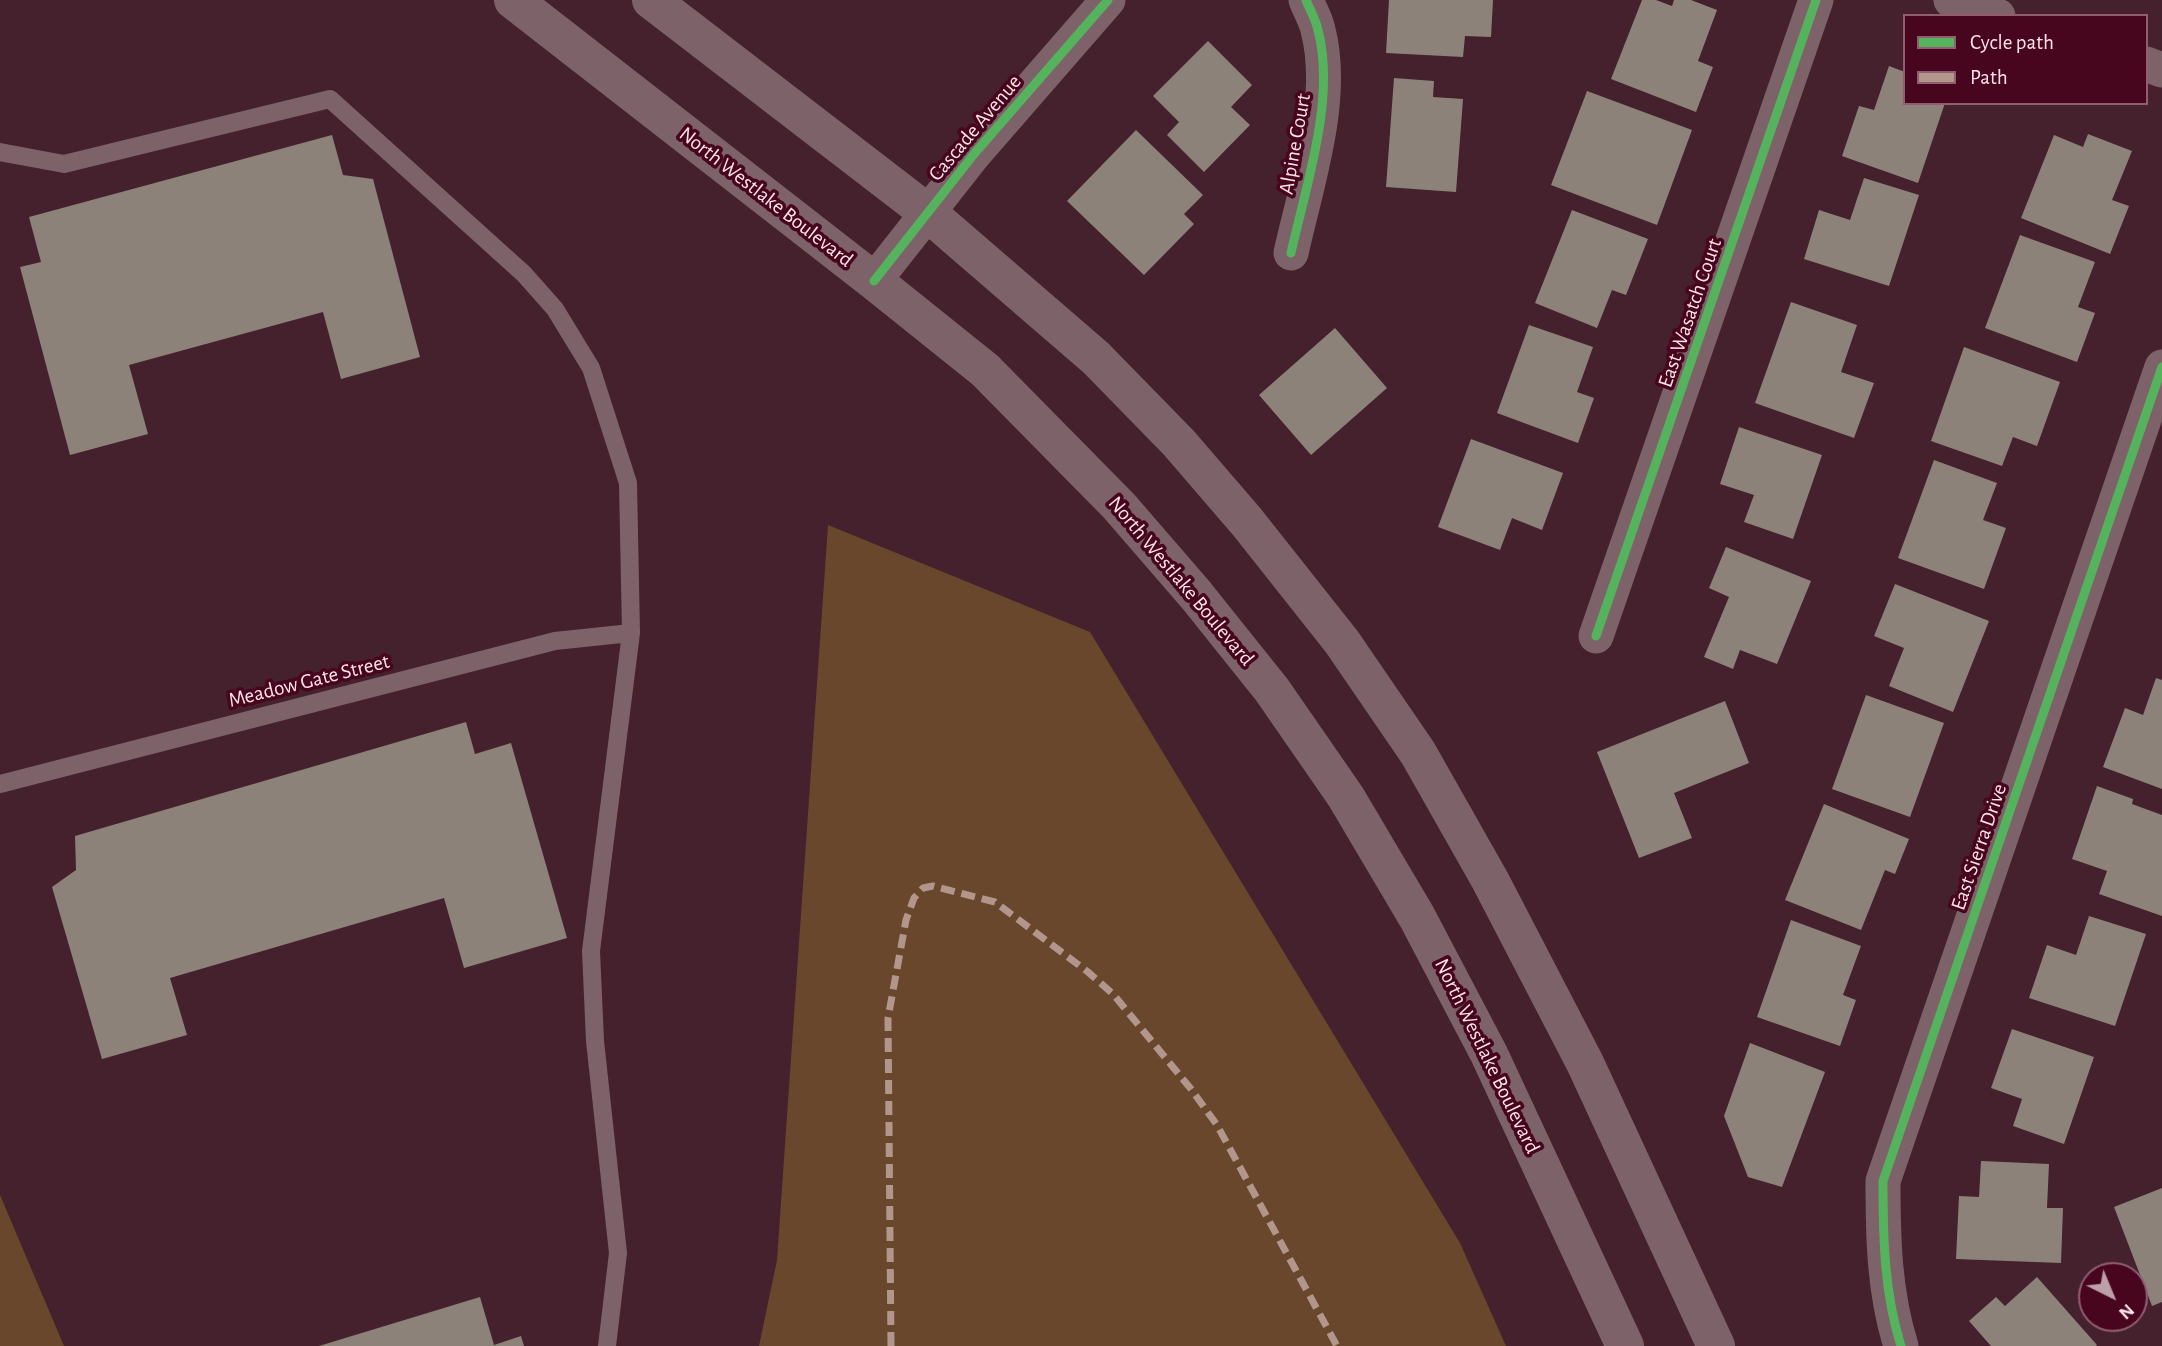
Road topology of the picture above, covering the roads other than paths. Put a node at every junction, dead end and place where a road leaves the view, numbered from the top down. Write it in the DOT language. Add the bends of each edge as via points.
graph roads {
  1 [pos="513,0"];
  2 [pos="651,0"];
  3 [pos="1108,0"];
  4 [pos="1306,0"];
  5 [pos="1816,0"];
  6 [pos="1951,0"];
  7 [pos="1992,14"];
  8 [pos="0,152"];
  9 [pos="928,213"];
  10 [pos="1292,253"];
  11 [pos="874,281"];
  12 [pos="2162,367"];
  13 [pos="631,633"];
  14 [pos="1596,636"];
  15 [pos="0,784"];
  16 [pos="607,1346"];
  17 [pos="1625,1346"];
  18 [pos="1716,1346"];
  19 [pos="1901,1346"];
  1 -- 11 [label="main road, North Westlake Boulevard"];
  2 -- 9 [label="main road"];
  3 -- 9 [label="street, Cascade Avenue"];
  4 -- 10 [label="street, Alpine Court" via="1318,30 1324,73 1322,116"];
  5 -- 14 [label="street, East Wasatch Court"];
  6 -- 7 [label="street"];
  8 -- 13 [label="lane" via="64,164 330,99 524,274 555,309 591,368 628,483"];
  9 -- 11 [label="street, Cascade Avenue"];
  9 -- 18 [label="main road" via="1096,358 1179,443 1342,642 1418,753 1490,880 1585,1063"];
  11 -- 17 [label="main road, North Westlake Boulevard" via="985,370 1058,442 1128,516 1272,690 1346,797 1417,917 1489,1054"];
  12 -- 19 [label="street, East Sierra Drive" via="1883,1181 1883,1250 1891,1315"];
  13 -- 15 [label="lane, Meadow Gate Street" via="555,641"];
  13 -- 16 [label="lane" via="591,951 595,1041 618,1253"];
}
